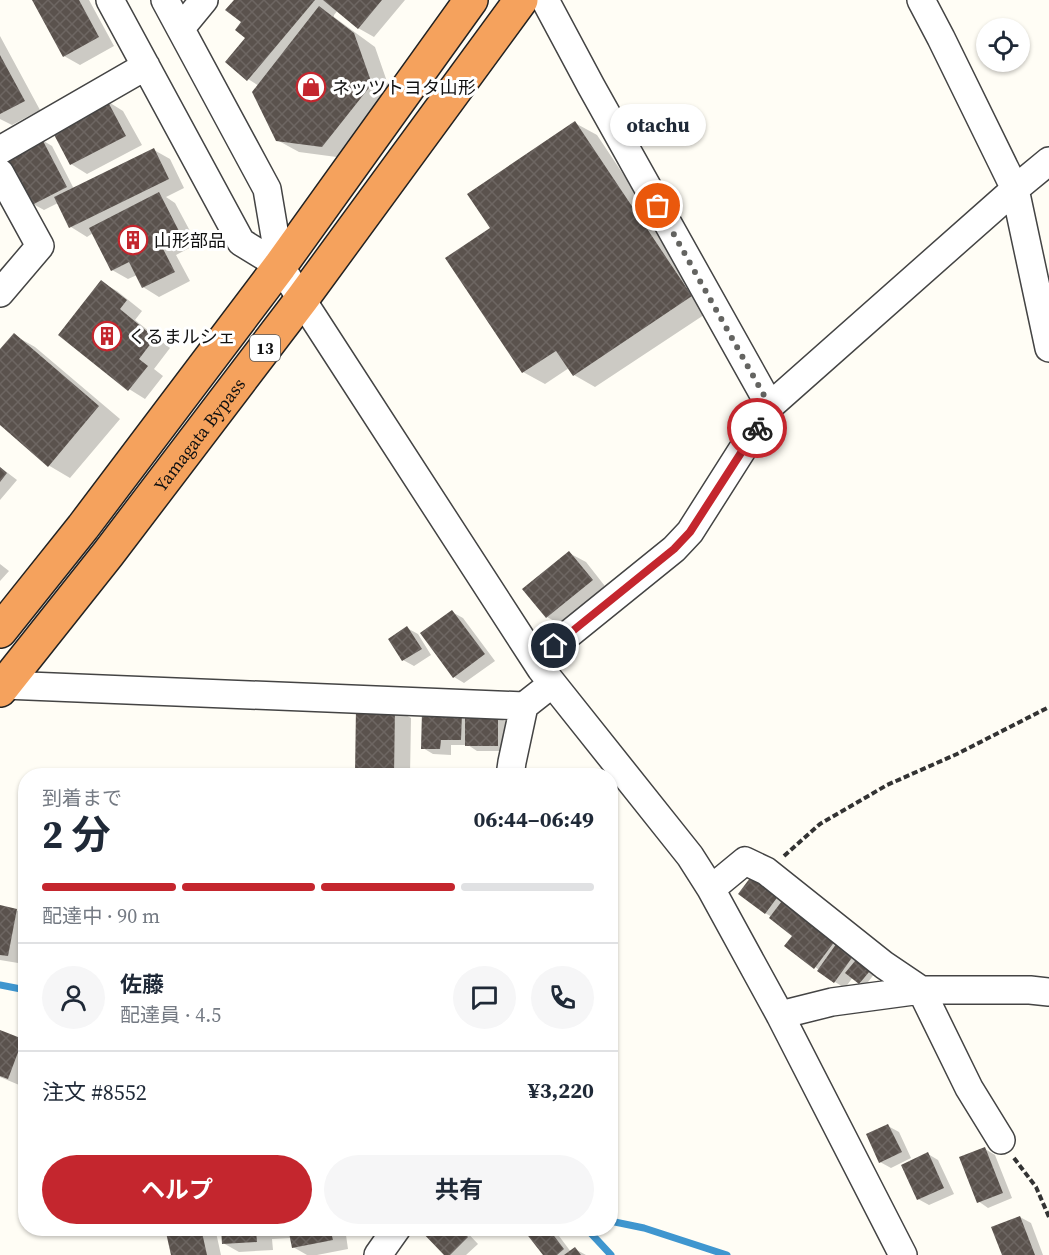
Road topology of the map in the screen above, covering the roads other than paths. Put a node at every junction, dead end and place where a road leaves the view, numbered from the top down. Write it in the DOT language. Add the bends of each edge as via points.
graph roads {
  1 [pos="110,0"];
  2 [pos="165,0"];
  3 [pos="204,0"];
  4 [pos="471,0"];
  5 [pos="521,0"];
  6 [pos="544,0"];
  7 [pos="921,0"];
  8 [pos="181,28"];
  9 [pos="146,66"];
  10 [pos="0,150"];
  11 [pos="1049,161"];
  12 [pos="0,173"];
  13 [pos="1015,189"];
  14 [pos="280,267"];
  15 [pos="0,293"];
  16 [pos="302,299"];
  17 [pos="1049,348"];
  18 [pos="770,406"];
  19 [pos="0,631"];
  20 [pos="546,676"];
  21 [pos="2,688"];
  22 [pos="524,706"];
  23 [pos="511,768"];
  24 [pos="711,889"];
  25 [pos="921,990"];
  26 [pos="1049,992"];
  27 [pos="780,1015"];
  28 [pos="1001,1140"];
  29 [pos="391,1236"];
  30 [pos="378,1255"];
  31 [pos="903,1255"];
  1 -- 9 [label="street"];
  2 -- 8 [label="street"];
  3 -- 8 [label="street"];
  4 -- 14 [label="highway, Yamagata Bypass / 13"];
  5 -- 16 [label="highway, Yamagata Bypass / 13"];
  6 -- 18 [label="street"];
  7 -- 13 [label="street"];
  8 -- 14 [label="street" via="267,189"];
  9 -- 10 [label="street"];
  9 -- 14 [label="street" via="241,242"];
  11 -- 13 [label="street"];
  12 -- 15 [label="street" via="39,246"];
  13 -- 17 [label="street"];
  13 -- 18 [label="street"];
  14 -- 16 [label="street"];
  14 -- 19 [label="highway, Yamagata Bypass / 13"];
  16 -- 20 [label="street"];
  16 -- 21 [label="highway, Yamagata Bypass / 13"];
  18 -- 20 [label="street" via="690,532 554,646"];
  20 -- 22 [label="street"];
  20 -- 24 [label="street" via="642,794"];
  21 -- 22 [label="street"];
  22 -- 23 [label="street"];
  24 -- 25 [label="street" via="746,861 766,871"];
  24 -- 27 [label="street"];
  25 -- 26 [label="street"];
  25 -- 27 [label="street" via="832,1002"];
  25 -- 28 [label="street" via="969,1088"];
  27 -- 31 [label="street"];
  29 -- 30 [label="street"];
}
